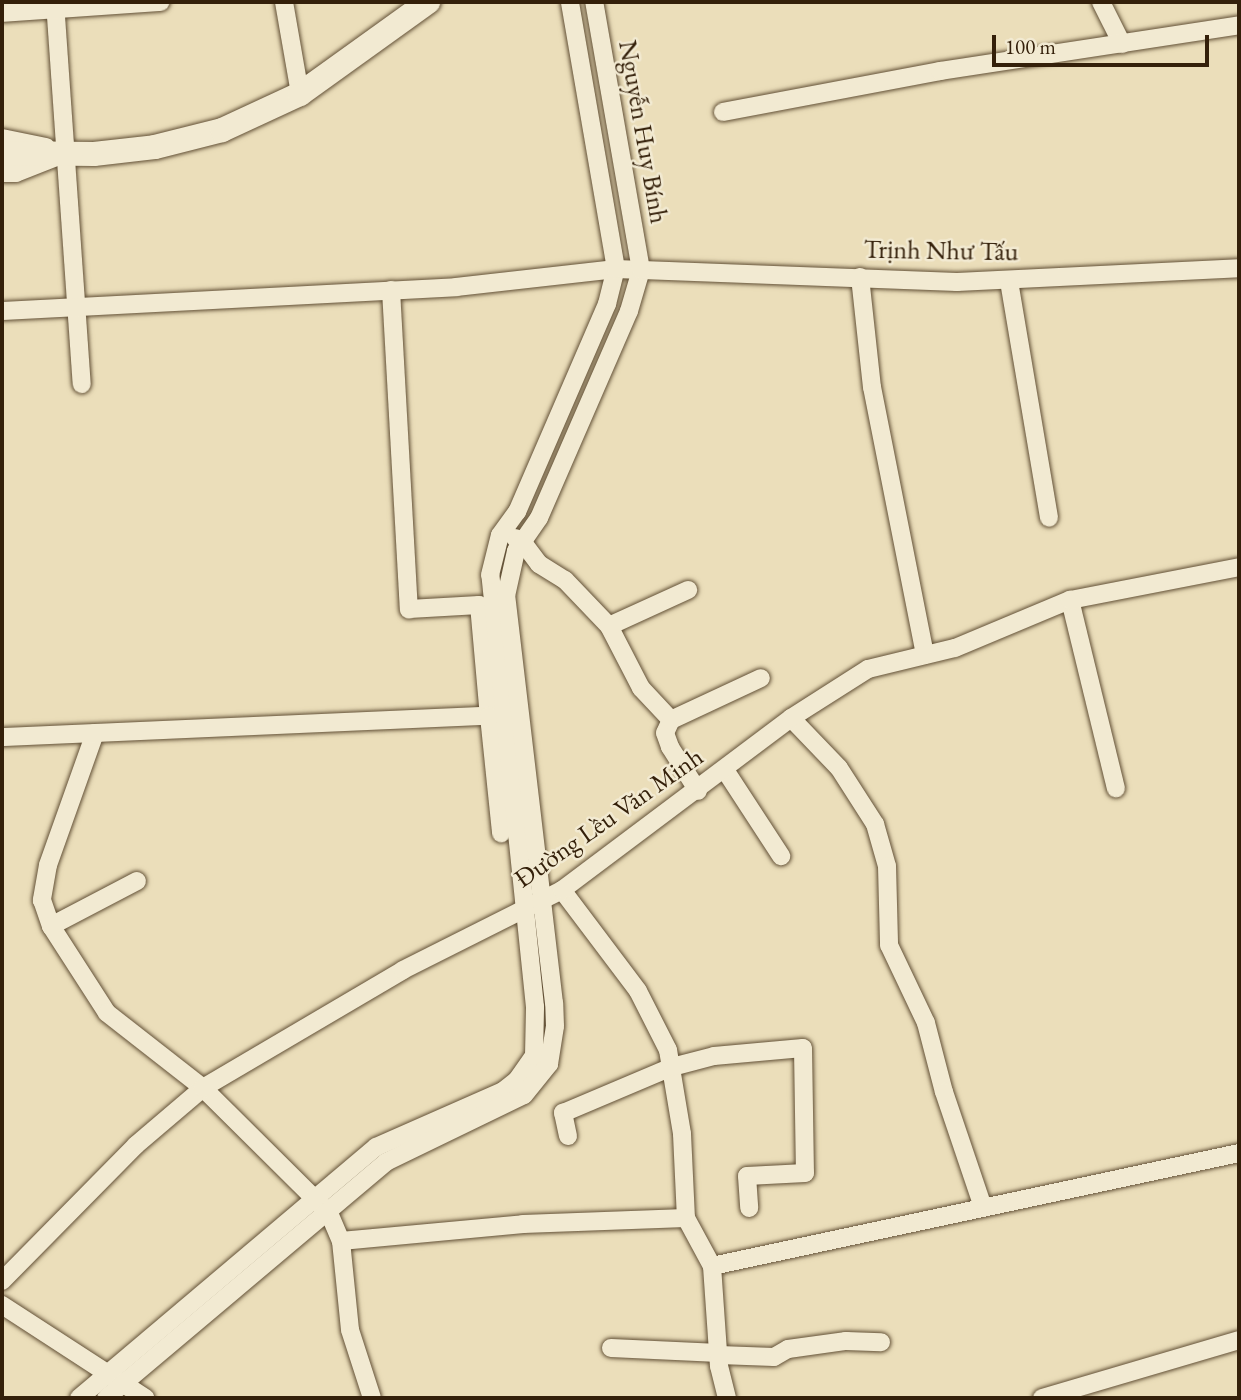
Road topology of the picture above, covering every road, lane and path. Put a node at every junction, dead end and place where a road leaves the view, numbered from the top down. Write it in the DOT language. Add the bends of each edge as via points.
graph roads {
  1 [pos="158,2"];
  2 [pos="284,2"];
  3 [pos="428,2"];
  4 [pos="570,2"];
  5 [pos="594,2"];
  6 [pos="1101,2"];
  7 [pos="55,6"];
  8 [pos="2,13"];
  9 [pos="1239,25"];
  10 [pos="1122,44"];
  11 [pos="300,94"];
  12 [pos="723,112"];
  13 [pos="2,138"];
  14 [pos="2,153"];
  15 [pos="66,153"];
  16 [pos="2,173"];
  17 [pos="1239,268"];
  18 [pos="616,269"];
  19 [pos="641,270"];
  20 [pos="860,276"];
  21 [pos="1009,281"];
  22 [pos="391,290"];
  23 [pos="77,308"];
  24 [pos="2,311"];
  25 [pos="82,384"];
  26 [pos="1048,518"];
  27 [pos="500,535"];
  28 [pos="521,540"];
  29 [pos="1239,566"];
  30 [pos="688,590"];
  31 [pos="1070,600"];
  32 [pos="608,626"];
  33 [pos="925,655"];
  34 [pos="761,678"];
  35 [pos="489,716"];
  36 [pos="791,718"];
  37 [pos="671,720"];
  38 [pos="95,733"];
  39 [pos="2,737"];
  40 [pos="725,769"];
  41 [pos="1116,788"];
  42 [pos="698,791"];
  43 [pos="501,833"];
  44 [pos="781,856"];
  45 [pos="137,881"];
  46 [pos="562,890"];
  47 [pos="544,900"];
  48 [pos="523,911"];
  49 [pos="51,926"];
  50 [pos="672,1067"];
  51 [pos="202,1088"];
  52 [pos="463,1116"];
  53 [pos="568,1136"];
  54 [pos="1239,1153"];
  55 [pos="315,1196"];
  56 [pos="983,1207"];
  57 [pos="749,1208"];
  58 [pos="329,1213"];
  59 [pos="686,1218"];
  60 [pos="341,1241"];
  61 [pos="712,1266"];
  62 [pos="2,1281"];
  63 [pos="2,1305"];
  64 [pos="1239,1340"];
  65 [pos="881,1342"];
  66 [pos="158,1345"];
  67 [pos="611,1348"];
  68 [pos="719,1354"];
  69 [pos="115,1378"];
  70 [pos="79,1398"];
  71 [pos="106,1398"];
  72 [pos="145,1398"];
  73 [pos="372,1398"];
  74 [pos="727,1398"];
  75 [pos="1042,1398"];
  1 -- 7 [label="street"];
  2 -- 11 [label="street"];
  3 -- 11 [label="main road"];
  4 -- 18 [label="street"];
  5 -- 19 [label="street, Nguyễn Huy Bính"];
  6 -- 10 [label="street"];
  7 -- 8 [label="street"];
  7 -- 15 [label="street"];
  9 -- 10 [label="street"];
  10 -- 12 [label="street" via="940,71"];
  11 -- 15 [label="main road" via="264,113 186,141 94,154"];
  13 -- 15 [label="street"];
  14 -- 15 [label="main road"];
  15 -- 16 [label="street" via="16,173"];
  15 -- 23 [label="street"];
  17 -- 21 [label="street, Trịnh Như Tấu"];
  18 -- 19 [label="street, Trịnh Như Tấu"];
  18 -- 22 [label="street, Trịnh Như Tấu"];
  18 -- 27 [label="street" via="607,304 517,512"];
  19 -- 20 [label="street, Trịnh Như Tấu"];
  19 -- 28 [label="street" via="629,311 539,518"];
  20 -- 21 [label="street, Trịnh Như Tấu"];
  20 -- 33 [label="street" via="872,387"];
  21 -- 26 [label="street"];
  22 -- 23 [label="street, Trịnh Như Tấu"];
  22 -- 35 [label="street" via="409,609 480,605"];
  23 -- 24 [label="street, Trịnh Như Tấu"];
  23 -- 25 [label="street"];
  27 -- 28 [label="street"];
  27 -- 48 [label="street" via="490,575 492,622"];
  28 -- 32 [label="street" via="539,564 565,580"];
  28 -- 47 [label="street" via="506,596"];
  29 -- 31 [label="street, Đường Lều Văn Minh"];
  30 -- 32 [label="street"];
  31 -- 33 [label="street, Đường Lều Văn Minh" via="955,648"];
  31 -- 41 [label="street"];
  32 -- 37 [label="street" via="641,688"];
  33 -- 36 [label="street, Đường Lều Văn Minh" via="868,669"];
  34 -- 37 [label="street"];
  35 -- 38 [label="street"];
  35 -- 43 [label="street"];
  36 -- 40 [label="street, Đường Lều Văn Minh"];
  36 -- 56 [label="street" via="839,768 874,824 887,866 889,945 926,1023"];
  37 -- 42 [label="street" via="665,733 670,747"];
  38 -- 39 [label="street"];
  38 -- 49 [label="street" via="48,865 42,900"];
  40 -- 42 [label="street, Đường Lều Văn Minh"];
  40 -- 44 [label="street"];
  42 -- 46 [label="street, Đường Lều Văn Minh"];
  45 -- 49 [label="street"];
  46 -- 47 [label="street, Đường Lều Văn Minh"];
  46 -- 50 [label="street" via="654,1016"];
  47 -- 48 [label="street, Đường Lều Văn Minh"];
  47 -- 52 [label="street" via="555,1026 549,1064 524,1095"];
  48 -- 51 [label="street, Đường Lều Văn Minh" via="403,971"];
  48 -- 52 [label="street" via="537,1030 534,1056 517,1080"];
  49 -- 51 [label="street" via="107,1013"];
  50 -- 53 [label="street" via="563,1114"];
  50 -- 57 [label="street" via="714,1056 803,1048 805,1173 747,1176"];
  50 -- 59 [label="street" via="682,1134"];
  51 -- 55 [label="street"];
  51 -- 62 [label="street, Đường Lều Văn Minh" via="136,1146"];
  52 -- 55 [label="street" via="376,1147"];
  52 -- 58 [label="street" via="402,1152"];
  54 -- 56 [label="street"];
  55 -- 58 [label="street"];
  55 -- 66 [label="street"];
  56 -- 61 [label="street"];
  58 -- 60 [label="street"];
  58 -- 66 [label="street"];
  59 -- 60 [label="street" via="523,1224"];
  59 -- 61 [label="street"];
  60 -- 73 [label="street" via="350,1330"];
  61 -- 68 [label="street"];
  63 -- 69 [label="street"];
  64 -- 75 [label="street"];
  65 -- 68 [label="street" via="846,1341 788,1349 774,1357"];
  66 -- 69 [label="street"];
  67 -- 68 [label="street"];
  68 -- 74 [label="street"];
  69 -- 70 [label="street"];
  69 -- 71 [label="street"];
  69 -- 72 [label="street"];
}
